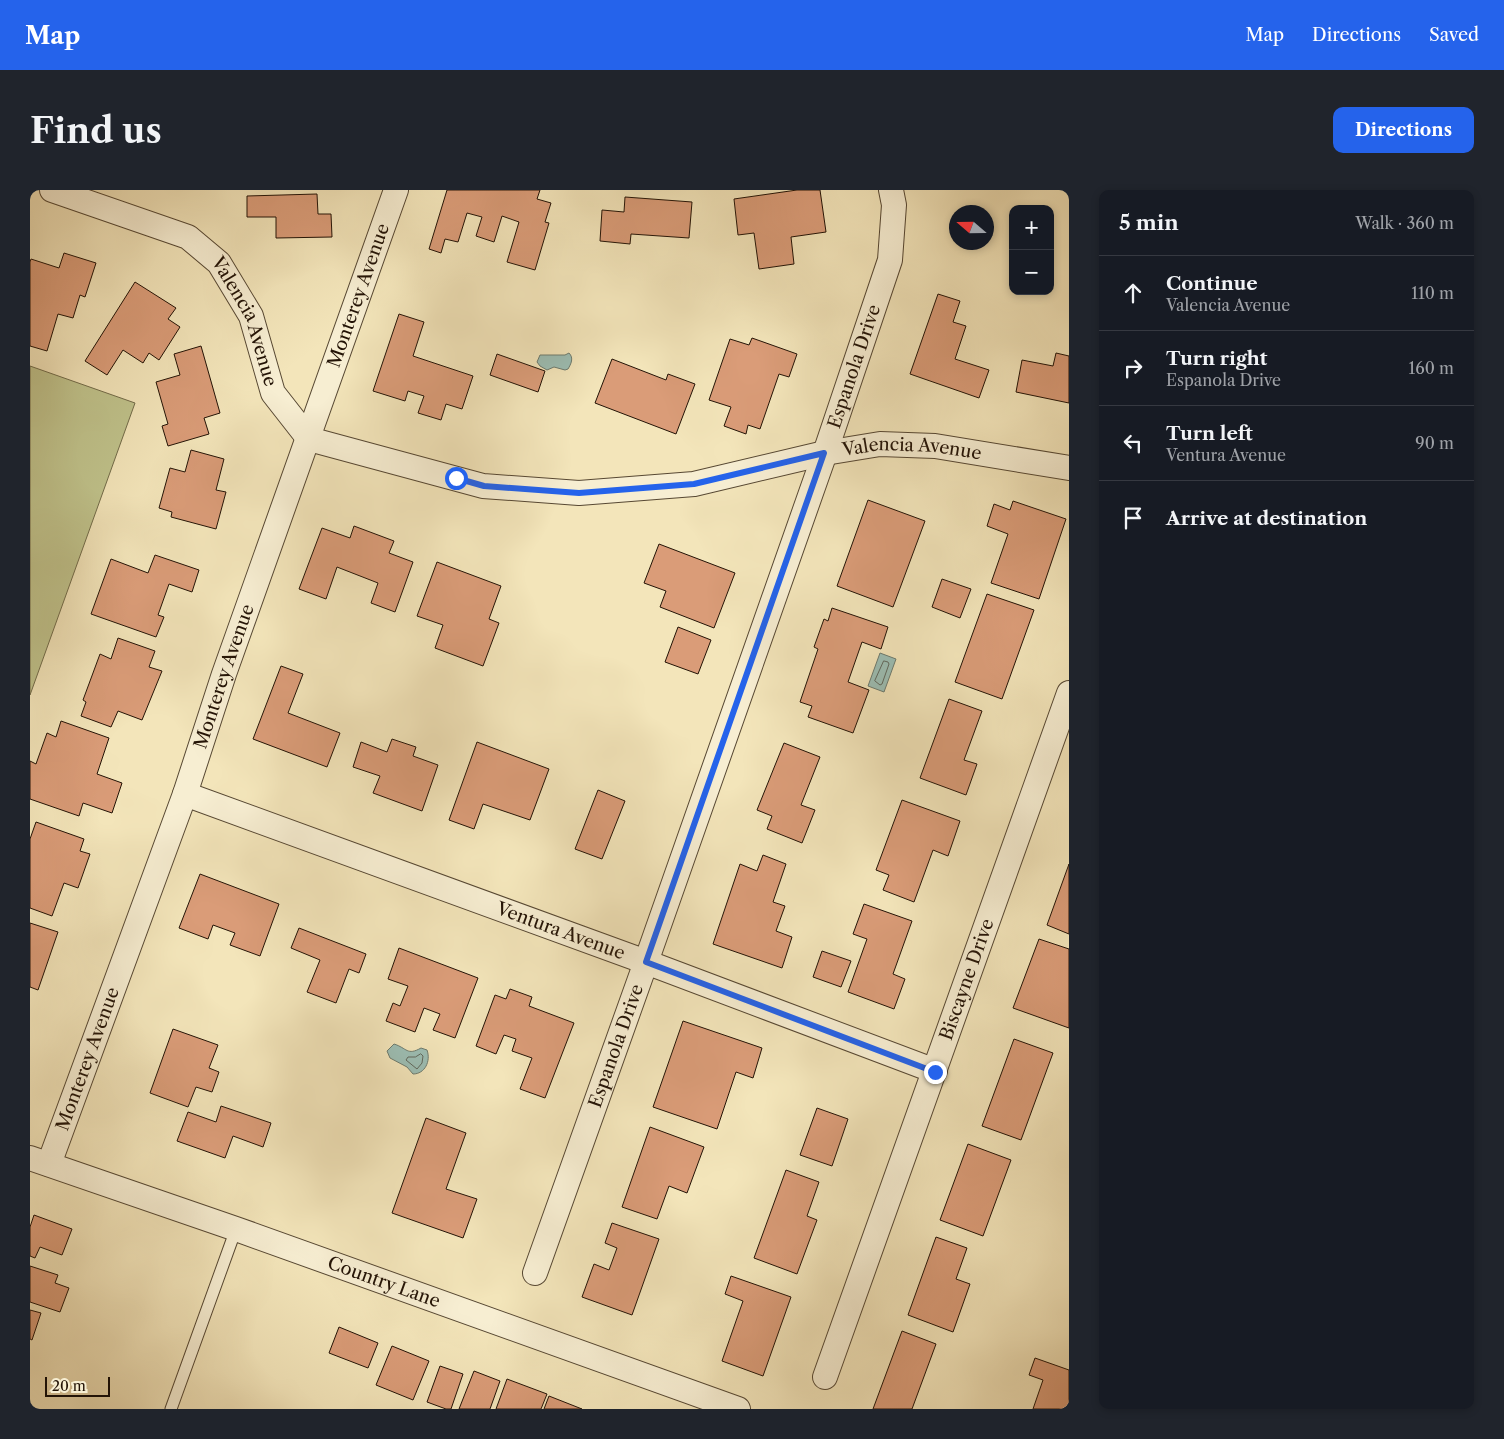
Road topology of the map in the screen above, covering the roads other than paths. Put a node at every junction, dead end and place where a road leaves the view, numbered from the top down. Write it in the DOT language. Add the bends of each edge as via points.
graph roads {
  1 [pos="52,190"];
  2 [pos="396,190"];
  3 [pos="891,190"];
  4 [pos="309,439"];
  5 [pos="824,453"];
  6 [pos="1069,468"];
  7 [pos="1069,693"];
  8 [pos="185,794"];
  9 [pos="646,962"];
  10 [pos="935,1072"];
  11 [pos="40,1161"];
  12 [pos="236,1229"];
  13 [pos="535,1273"];
  14 [pos="825,1377"];
  15 [pos="171,1409"];
  16 [pos="738,1409"];
  1 -- 4 [label="street, Valencia Avenue" via="188,237 219,263 250,316 274,393"];
  2 -- 4 [label="street, Monterey Avenue"];
  3 -- 5 [label="street, Espanola Drive" via="894,205 890,260"];
  4 -- 5 [label="street, Valencia Avenue" via="484,486 579,493 694,484"];
  4 -- 8 [label="street, Monterey Avenue" via="224,674"];
  5 -- 6 [label="street, Valencia Avenue" via="880,444 935,446"];
  5 -- 9 [label="street, Espanola Drive"];
  7 -- 10 [label="street, Biscayne Drive"];
  8 -- 9 [label="street, Ventura Avenue"];
  8 -- 11 [label="street, Monterey Avenue"];
  9 -- 10 [label="street, Ventura Avenue"];
  9 -- 13 [label="street, Espanola Drive"];
  10 -- 14 [label="street, Biscayne Drive"];
  11 -- 12 [label="street, Country Lane"];
  12 -- 15 [label="lane"];
  12 -- 16 [label="street, Country Lane"];
}
